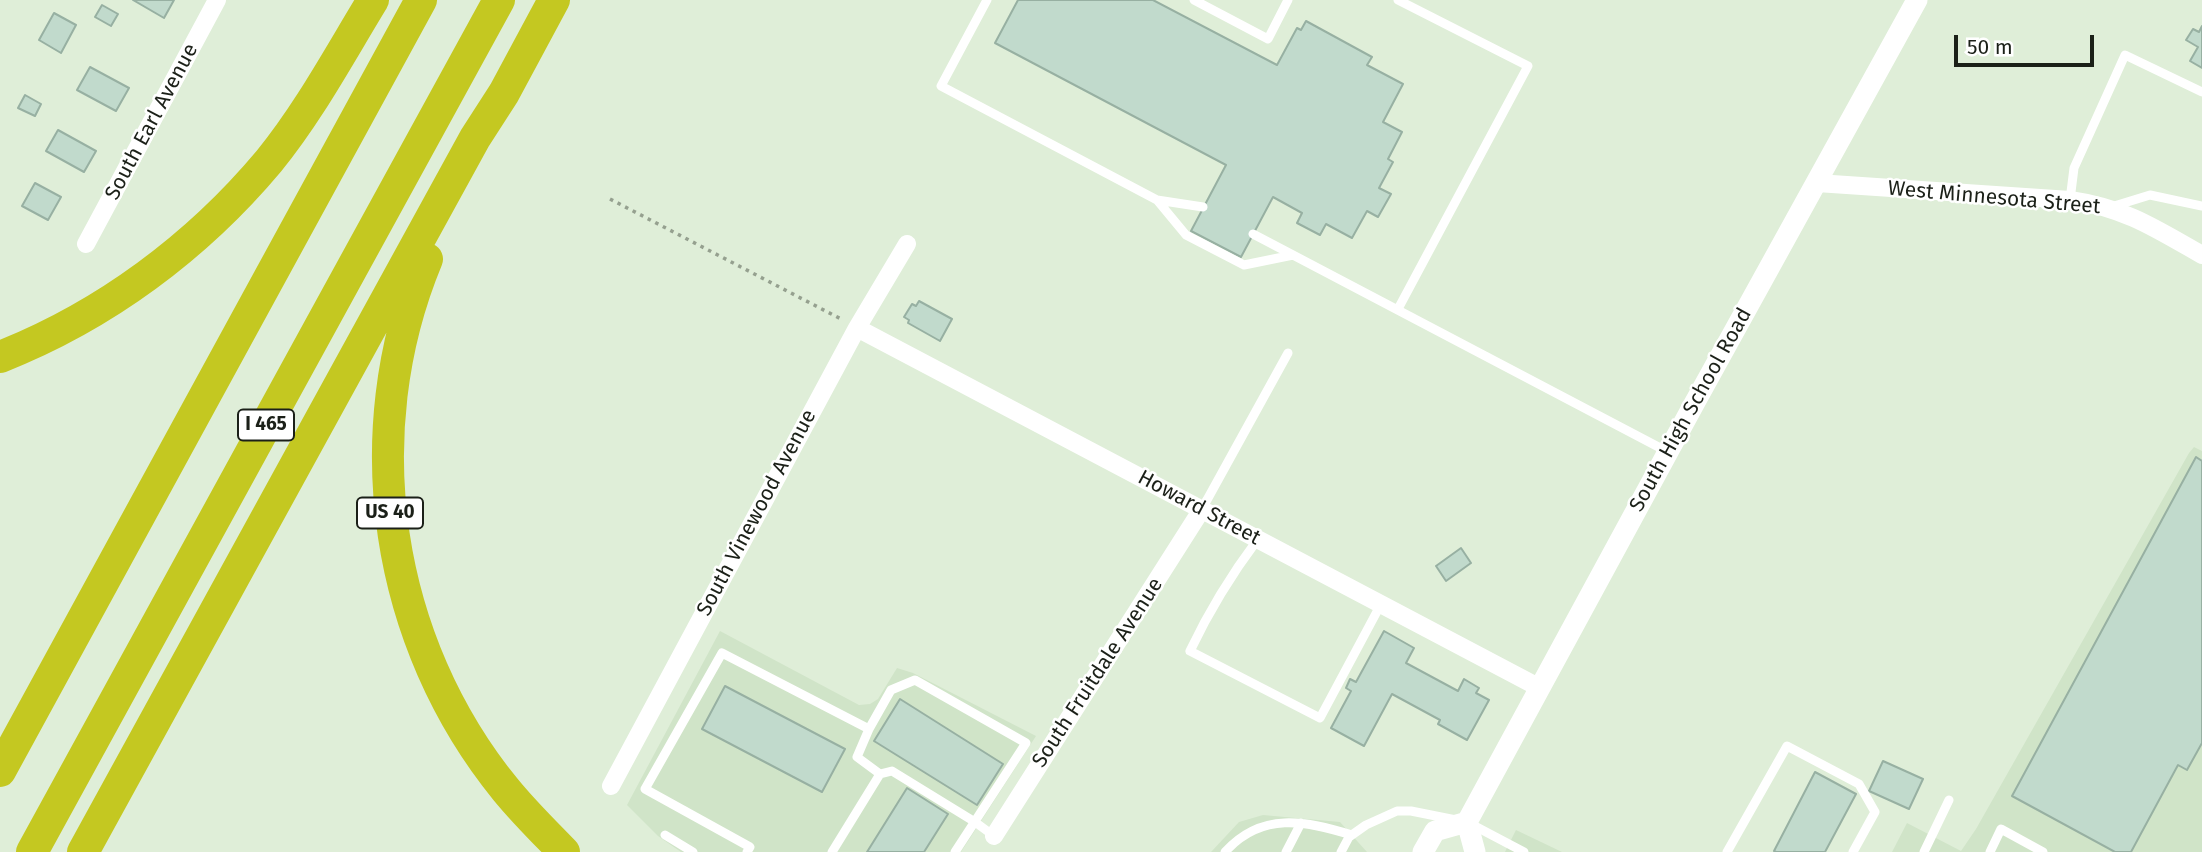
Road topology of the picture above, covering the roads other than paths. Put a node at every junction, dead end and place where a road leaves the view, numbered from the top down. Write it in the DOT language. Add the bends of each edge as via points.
graph roads {
  1 [pos="217,0"];
  2 [pos="373,0"];
  3 [pos="421,0"];
  4 [pos="499,0"];
  5 [pos="554,0"];
  6 [pos="987,0"];
  7 [pos="1194,0"];
  8 [pos="1288,0"];
  9 [pos="1398,0"];
  10 [pos="1917,0"];
  11 [pos="2202,92"];
  12 [pos="504,93"];
  13 [pos="1817,183"];
  14 [pos="1157,200"];
  15 [pos="2070,200"];
  16 [pos="2202,206"];
  17 [pos="1203,207"];
  18 [pos="2109,207"];
  19 [pos="1253,234"];
  20 [pos="86,244"];
  21 [pos="907,244"];
  22 [pos="1293,255"];
  23 [pos="2202,255"];
  24 [pos="1398,309"];
  25 [pos="857,328"];
  26 [pos="1288,353"];
  27 [pos="0,357"];
  28 [pos="1668,452"];
  29 [pos="1202,509"];
  30 [pos="1258,539"];
  31 [pos="1381,604"];
  32 [pos="1540,688"];
  33 [pos="869,729"];
  34 [pos="0,771"];
  35 [pos="880,774"];
  36 [pos="611,786"];
  37 [pos="1950,800"];
  38 [pos="975,821"];
  39 [pos="1467,822"];
  40 [pos="1301,823"];
  41 [pos="665,835"];
  42 [pos="1352,835"];
  43 [pos="993,836"];
  44 [pos="33,851"];
  45 [pos="83,852"];
  46 [pos="564,852"];
  47 [pos="693,852"];
  48 [pos="747,852"];
  49 [pos="832,852"];
  50 [pos="955,852"];
  51 [pos="1225,852"];
  52 [pos="1286,852"];
  53 [pos="1341,852"];
  54 [pos="1423,852"];
  55 [pos="1475,852"];
  56 [pos="1524,852"];
  57 [pos="1727,852"];
  58 [pos="1853,852"];
  59 [pos="1924,852"];
  60 [pos="1990,852"];
  61 [pos="2043,852"];
  1 -- 20 [label="street, South Earl Avenue"];
  2 -- 27 [label="highway" via="270,160 200,233 128,290 44,338"];
  3 -- 34 [label="highway"];
  4 -- 44 [label="highway, I 465"];
  5 -- 12 [label="highway, US 40"];
  6 -- 14 [label="lane" via="941,86"];
  7 -- 8 [label="lane" via="1268,38"];
  9 -- 24 [label="lane" via="1528,66"];
  10 -- 13 [label="street, South High School Road"];
  11 -- 15 [label="lane" via="2125,55 2074,168"];
  12 -- 45 [label="highway" via="475,138"];
  12 -- 46 [label="highway, US 40" via="486,144 435,239 409,307 389,416 389,506 410,608 424,654 443,692 504,788"];
  13 -- 15 [label="street, West Minnesota Street"];
  13 -- 28 [label="street, South High School Road"];
  14 -- 17 [label="lane"];
  14 -- 22 [label="lane" via="1186,235 1244,265"];
  15 -- 18 [label="street, West Minnesota Street"];
  16 -- 18 [label="lane" via="2150,195"];
  18 -- 23 [label="street, West Minnesota Street"];
  19 -- 22 [label="lane"];
  21 -- 25 [label="street, South Vinewood Avenue"];
  22 -- 24 [label="lane"];
  24 -- 28 [label="lane"];
  25 -- 29 [label="street, Howard Street"];
  25 -- 36 [label="street, South Vinewood Avenue"];
  26 -- 29 [label="lane"];
  28 -- 32 [label="street, South High School Road"];
  29 -- 30 [label="street, Howard Street"];
  29 -- 43 [label="street, South Fruitdale Avenue"];
  30 -- 31 [label="street, Howard Street"];
  30 -- 31 [label="lane" via="1232,573 1190,652 1320,718"];
  31 -- 32 [label="street, Howard Street"];
  32 -- 39 [label="street, South High School Road"];
  33 -- 35 [label="lane" via="857,757"];
  33 -- 38 [label="lane" via="891,690 915,680 1026,743"];
  33 -- 48 [label="lane" via="722,653 645,789 750,847"];
  35 -- 38 [label="lane" via="892,771"];
  35 -- 49 [label="lane"];
  37 -- 59 [label="lane"];
  38 -- 43 [label="lane"];
  38 -- 50 [label="lane"];
  39 -- 42 [label="lane" via="1397,811"];
  39 -- 54 [label="street" via="1435,831"];
  39 -- 55 [label="street"];
  39 -- 56 [label="lane"];
  40 -- 42 [label="lane"];
  40 -- 51 [label="lane" via="1272,822 1234,841"];
  40 -- 52 [label="lane"];
  41 -- 47 [label="lane"];
  42 -- 53 [label="lane"];
  57 -- 58 [label="lane" via="1787,746 1859,784 1875,812"];
  60 -- 61 [label="lane" via="2001,829"];
}
